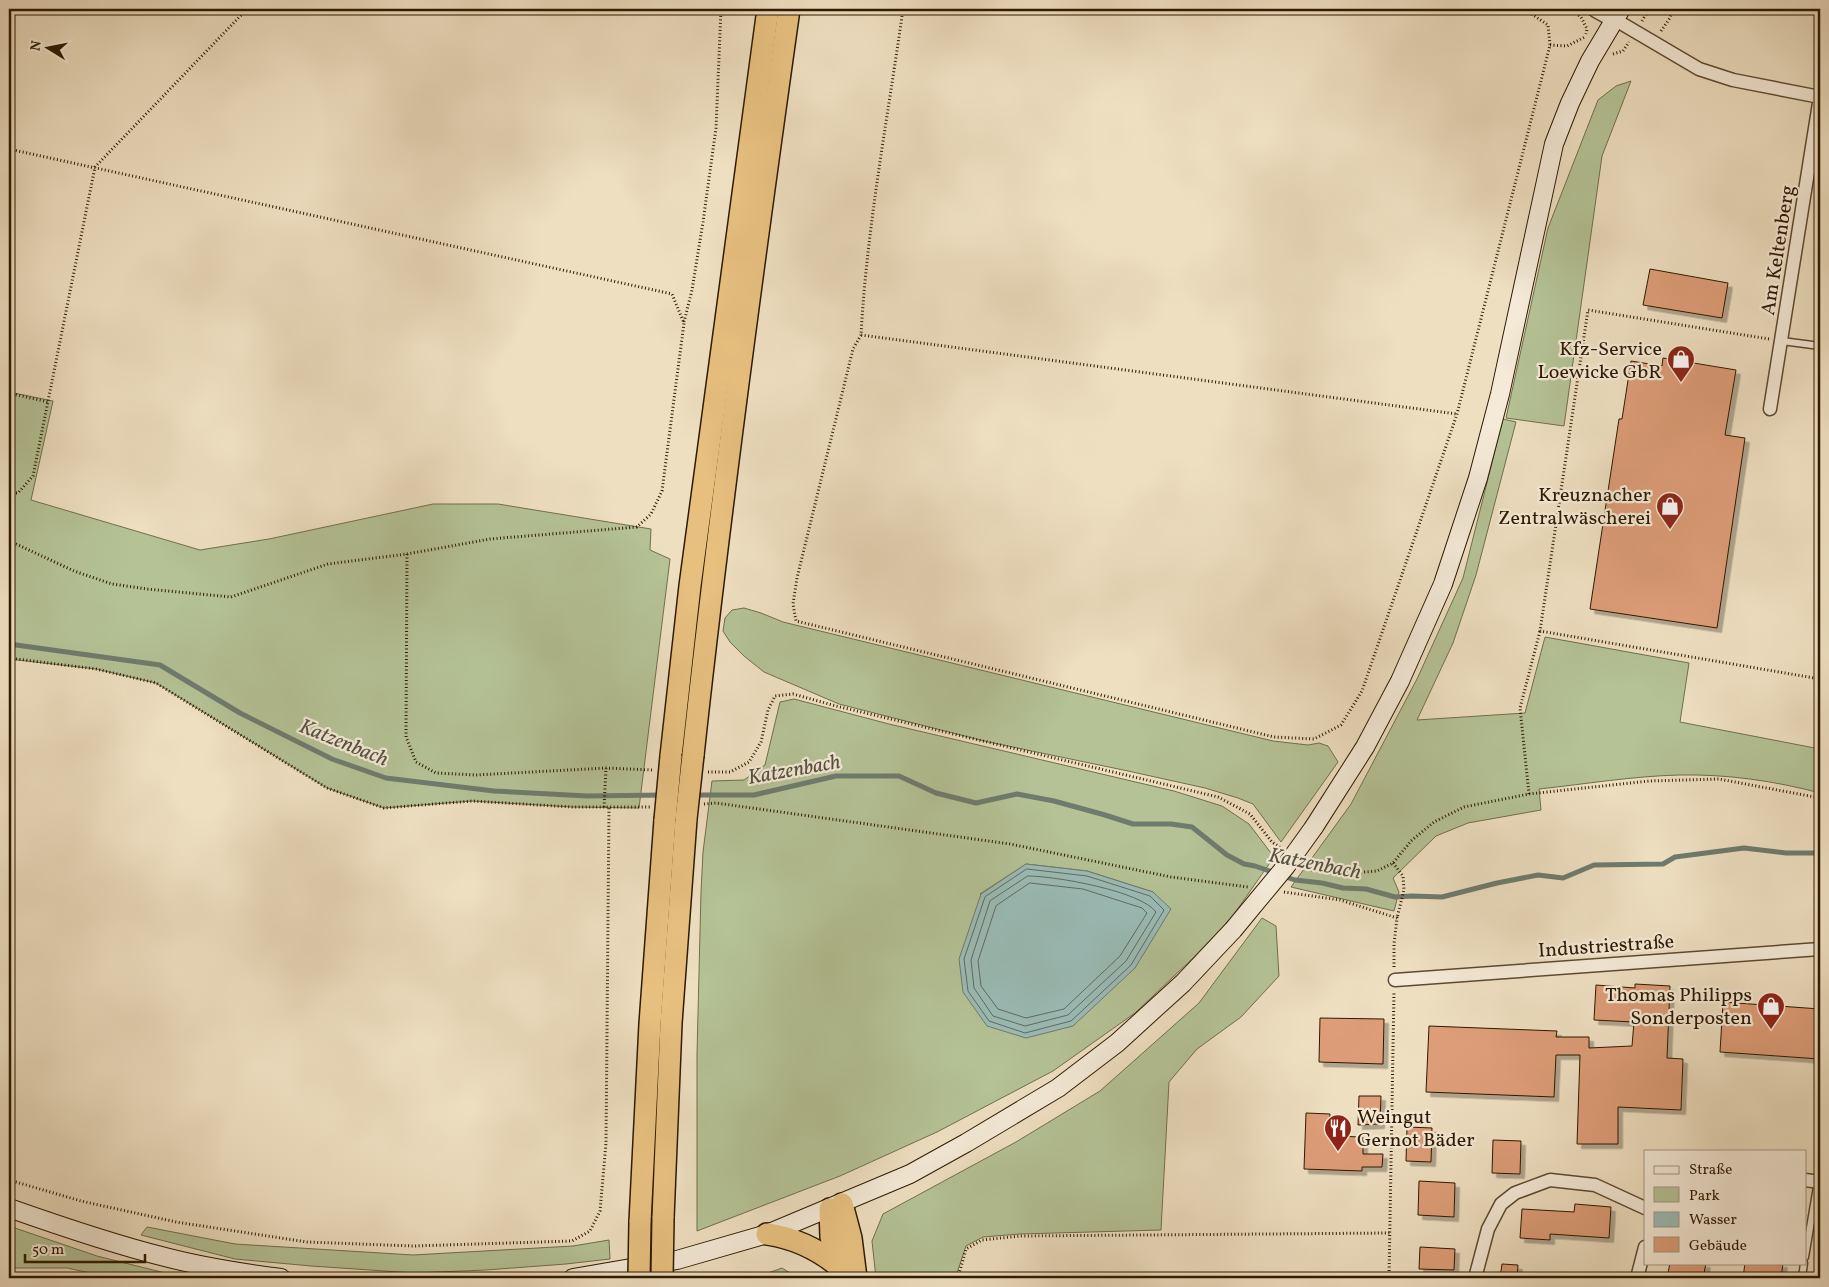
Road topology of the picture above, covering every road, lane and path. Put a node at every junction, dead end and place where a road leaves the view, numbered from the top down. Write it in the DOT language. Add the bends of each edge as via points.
graph roads {
  1 [pos="248,9"];
  2 [pos="720,9"];
  3 [pos="903,9"];
  4 [pos="1524,9"];
  5 [pos="1570,9"];
  6 [pos="1596,9"];
  7 [pos="1673,9"];
  8 [pos="778,13"];
  9 [pos="1618,14"];
  10 [pos="1592,41"];
  11 [pos="1653,41"];
  12 [pos="1550,45"];
  13 [pos="1820,97"];
  14 [pos="9,149"];
  15 [pos="95,167"];
  16 [pos="684,323"];
  17 [pos="861,335"];
  18 [pos="1782,340"];
  19 [pos="1820,346"];
  20 [pos="9,393"];
  21 [pos="48,402"];
  22 [pos="1770,409"];
  23 [pos="1457,414"];
  24 [pos="9,493"];
  25 [pos="9,542"];
  26 [pos="408,554"];
  27 [pos="1540,631"];
  28 [pos="9,658"];
  29 [pos="1820,679"];
  30 [pos="697,763"];
  31 [pos="606,768"];
  32 [pos="654,770"];
  33 [pos="1529,794"];
  34 [pos="1820,798"];
  35 [pos="606,807"];
  36 [pos="691,812"];
  37 [pos="662,813"];
  38 [pos="1288,853"];
  39 [pos="1393,863"];
  40 [pos="1304,864"];
  41 [pos="1256,888"];
  42 [pos="1275,891"];
  43 [pos="1397,918"];
  44 [pos="1820,949"];
  45 [pos="1395,980"];
  46 [pos="9,1180"];
  47 [pos="1806,1180"];
  48 [pos="1819,1181"];
  49 [pos="836,1206"];
  50 [pos="9,1208"];
  51 [pos="1644,1208"];
  52 [pos="1390,1233"];
  53 [pos="768,1234"];
  54 [pos="1644,1251"];
  55 [pos="1806,1252"];
  56 [pos="1804,1264"];
  57 [pos="840,1272"];
  58 [pos="281,1278"];
  59 [pos="574,1278"];
  60 [pos="640,1278"];
  61 [pos="662,1278"];
  62 [pos="856,1278"];
  63 [pos="960,1278"];
  64 [pos="1389,1278"];
  65 [pos="1475,1278"];
  66 [pos="1637,1278"];
  67 [pos="1802,1278"];
  1 -- 15 [label="path"];
  2 -- 16 [label="path" via="716,128"];
  3 -- 17 [label="path" via="872,211"];
  4 -- 12 [label="path" via="1548,25"];
  5 -- 10 [label="path" via="1581,17"];
  6 -- 9 [label="street"];
  7 -- 11 [label="path"];
  8 -- 30 [label="highway" via="711,587"];
  8 -- 37 [label="highway, bridge" via="690,586"];
  9 -- 10 [label="main road"];
  9 -- 11 [label="street"];
  10 -- 12 [label="path" via="1566,46"];
  10 -- 49 [label="main road, bridge" via="1554,144 1497,403 1478,478 1443,584 1400,681 1365,747 1314,827 1233,930 1183,983 1124,1036 1058,1088 966,1143 910,1174"];
  11 -- 13 [label="street" via="1699,69 1733,80"];
  12 -- 23 [label="path"];
  13 -- 18 [label="street, Am Keltenberg"];
  14 -- 15 [label="path"];
  15 -- 16 [label="path" via="672,294"];
  15 -- 21 [label="path"];
  16 -- 26 [label="path" via="662,491 651,514 637,528 490,539"];
  17 -- 23 [label="path"];
  17 -- 23 [label="path" via="854,349 797,578 793,604 796,621 1274,736 1314,739 1342,725 1362,691"];
  18 -- 19 [label="lane"];
  18 -- 22 [label="street, Am Keltenberg"];
  18 -- 27 [label="path" via="1588,310"];
  20 -- 21 [label="path"];
  21 -- 24 [label="path" via="33,476 18,492"];
  25 -- 26 [label="path" via="112,584 230,597 328,564"];
  26 -- 31 [label="path" via="406,738 416,762 436,773 476,775"];
  27 -- 29 [label="path"];
  27 -- 33 [label="path" via="1520,708"];
  28 -- 35 [label="path" via="96,669 156,683 327,788 384,808 472,801"];
  30 -- 36 [label="highway, bridge"];
  30 -- 38 [label="path" via="730,772 749,762 761,742 768,710 775,696 793,694 1218,797 1250,814 1272,842"];
  31 -- 32 [label="path"];
  31 -- 35 [label="path"];
  33 -- 34 [label="path" via="1649,781 1719,779"];
  33 -- 39 [label="path" via="1464,807 1434,822"];
  35 -- 37 [label="path"];
  35 -- 46 [label="path" via="606,1143 600,1211 590,1230 572,1241 413,1246 306,1242 176,1222 81,1201"];
  36 -- 41 [label="path" via="716,803 1001,842 1171,877"];
  36 -- 61 [label="highway, bridge" via="671,1023"];
  37 -- 60 [label="highway, bridge" via="640,1222"];
  39 -- 40 [label="path" via="1376,871 1351,873 1312,870"];
  39 -- 43 [label="path" via="1403,876 1404,890"];
  42 -- 43 [label="path" via="1340,900"];
  43 -- 45 [label="path"];
  44 -- 45 [label="street, Industriestraße"];
  45 -- 52 [label="path"];
  47 -- 48 [label="street"];
  48 -- 55 [label="lane"];
  49 -- 53 [label="main road"];
  49 -- 57 [label="highway" via="831,1237"];
  49 -- 62 [label="highway" via="847,1217"];
  50 -- 58 [label="main road" via="165,1257 233,1272"];
  51 -- 65 [label="street" via="1595,1185 1550,1180 1515,1193 1501,1204 1488,1229"];
  52 -- 63 [label="path" via="1030,1236 982,1240 966,1249"];
  52 -- 64 [label="path"];
  53 -- 57 [label="highway" via="802,1242"];
  53 -- 59 [label="main road" via="677,1260"];
  54 -- 66 [label="street"];
  56 -- 67 [label="lane"];
}
